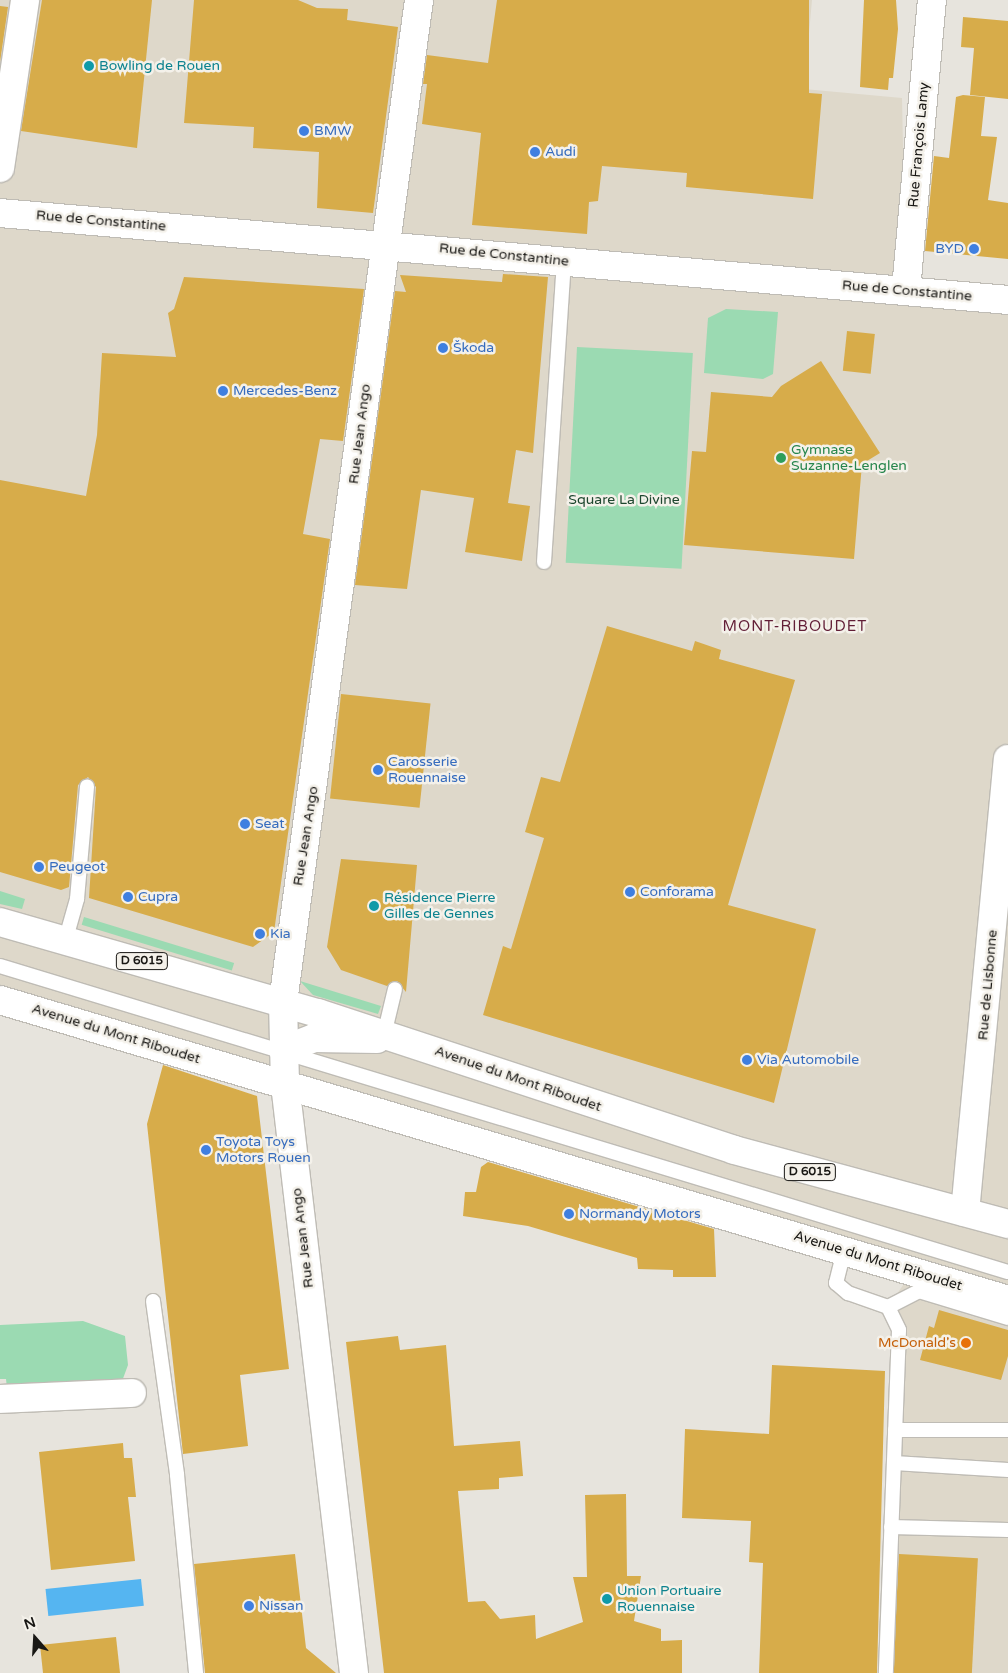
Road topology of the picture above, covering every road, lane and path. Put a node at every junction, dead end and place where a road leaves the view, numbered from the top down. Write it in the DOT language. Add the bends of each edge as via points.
graph roads {
  1 [pos="25,0"];
  2 [pos="419,0"];
  3 [pos="932,0"];
  4 [pos="1,164"];
  5 [pos="0,213"];
  6 [pos="386,246"];
  7 [pos="564,260"];
  8 [pos="906,290"];
  9 [pos="1008,300"];
  10 [pos="544,562"];
  11 [pos="1008,759"];
  12 [pos="87,786"];
  13 [pos="0,922"];
  14 [pos="66,938"];
  15 [pos="0,966"];
  16 [pos="395,988"];
  17 [pos="0,1000"];
  18 [pos="283,1002"];
  19 [pos="388,1037"];
  20 [pos="283,1050"];
  21 [pos="285,1084"];
  22 [pos="965,1212"];
  23 [pos="1008,1224"];
  24 [pos="844,1251"];
  25 [pos="1008,1272"];
  26 [pos="1008,1300"];
  27 [pos="153,1301"];
  28 [pos="888,1307"];
  29 [pos="1008,1318"];
  30 [pos="132,1393"];
  31 [pos="0,1399"];
  32 [pos="895,1430"];
  33 [pos="1008,1430"];
  34 [pos="894,1463"];
  35 [pos="1008,1470"];
  36 [pos="891,1527"];
  37 [pos="1004,1527"];
  38 [pos="196,1673"];
  39 [pos="354,1673"];
  40 [pos="886,1673"];
  1 -- 4 [label="street"];
  2 -- 6 [label="street, Rue Jean Ango"];
  3 -- 8 [label="street, Rue François Lamy"];
  5 -- 6 [label="street, Rue de Constantine"];
  6 -- 7 [label="street, Rue de Constantine"];
  6 -- 18 [label="street, Rue Jean Ango"];
  7 -- 8 [label="street, Rue de Constantine"];
  7 -- 10 [label="lane"];
  8 -- 9 [label="street, Rue de Constantine"];
  11 -- 22 [label="street, Rue de Lisbonne"];
  12 -- 14 [label="lane" via="77,899"];
  13 -- 14 [label="street, Avenue du Mont Riboudet / D 6015"];
  14 -- 18 [label="street, Avenue du Mont Riboudet / D 6015"];
  15 -- 20 [label="lane"];
  16 -- 19 [label="lane"];
  17 -- 21 [label="street, Avenue du Mont Riboudet"];
  18 -- 19 [label="street, Avenue du Mont Riboudet / D 6015"];
  18 -- 20 [label="street, Rue Jean Ango"];
  19 -- 20 [label="street, D 6015" via="314,1038"];
  19 -- 22 [label="street, Avenue du Mont Riboudet / D 6015" via="734,1150"];
  20 -- 21 [label="street, Rue Jean Ango"];
  20 -- 25 [label="lane"];
  21 -- 24 [label="street, Avenue du Mont Riboudet"];
  21 -- 39 [label="street, Rue Jean Ango"];
  22 -- 23 [label="street, Avenue du Mont Riboudet / D 6015"];
  24 -- 26 [label="street, Avenue du Mont Riboudet"];
  24 -- 28 [label="lane" via="836,1283 848,1293"];
  27 -- 38 [label="lane" via="177,1475"];
  28 -- 29 [label="lane" via="919,1291"];
  28 -- 32 [label="lane" via="899,1330"];
  30 -- 31 [label="street"];
  32 -- 33 [label="lane"];
  32 -- 34 [label="lane"];
  34 -- 35 [label="lane"];
  34 -- 36 [label="lane"];
  36 -- 37 [label="lane"];
  36 -- 40 [label="lane"];
}
